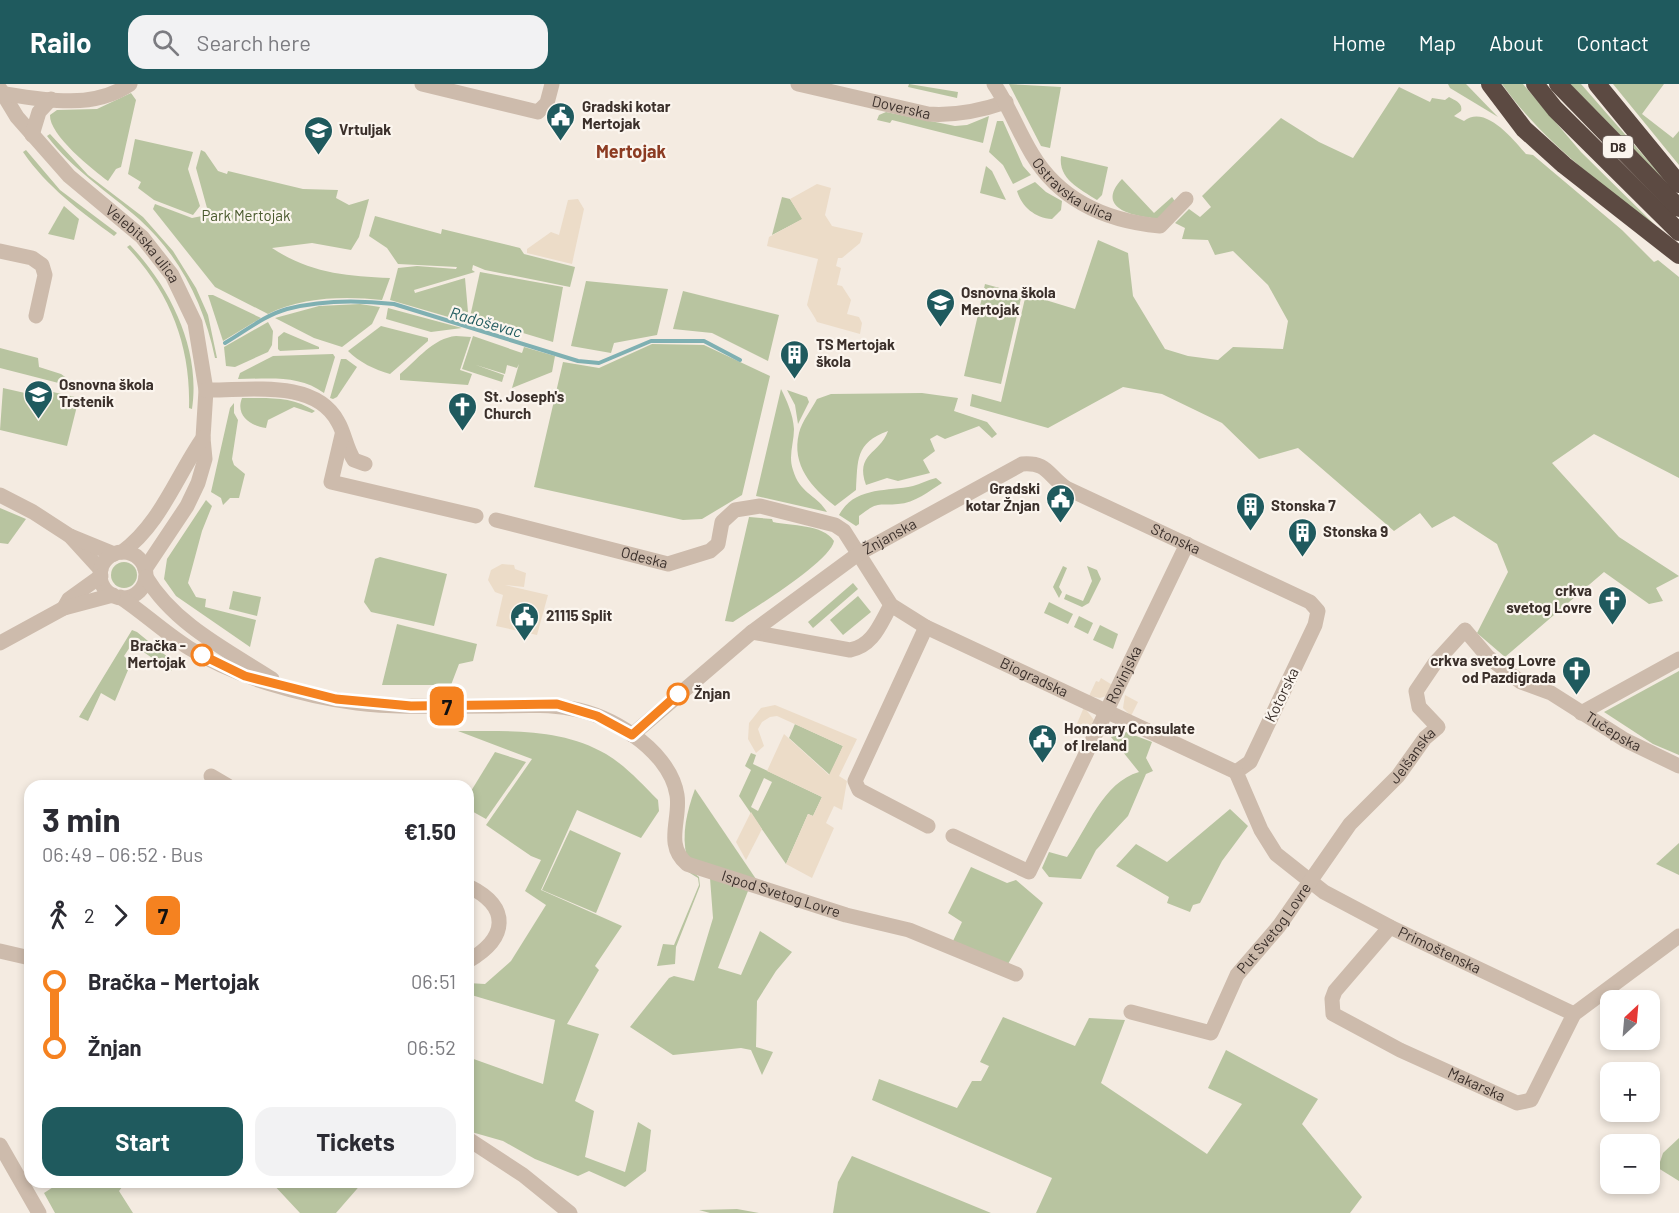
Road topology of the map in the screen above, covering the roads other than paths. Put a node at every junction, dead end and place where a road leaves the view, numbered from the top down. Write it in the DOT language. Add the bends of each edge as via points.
graph roads {
  1 [pos="130,84"];
  2 [pos="422,84"];
  3 [pos="552,84"];
  4 [pos="798,84"];
  5 [pos="994,84"];
  6 [pos="1490,84"];
  7 [pos="1535,84"];
  8 [pos="1558,84"];
  9 [pos="1597,84"];
  10 [pos="0,92"];
  11 [pos="51,99"];
  12 [pos="1006,102"];
  13 [pos="32,135"];
  14 [pos="1679,184"];
  15 [pos="1186,199"];
  16 [pos="1679,208"];
  17 [pos="1679,232"];
  18 [pos="0,251"];
  19 [pos="1679,255"];
  20 [pos="36,316"];
  21 [pos="206,390"];
  22 [pos="342,435"];
  23 [pos="203,438"];
  24 [pos="1036,463"];
  25 [pos="365,464"];
  26 [pos="0,495"];
  27 [pos="476,516"];
  28 [pos="496,520"];
  29 [pos="70,536"];
  30 [pos="1187,544"];
  31 [pos="118,553"];
  32 [pos="858,554"];
  33 [pos="101,573"];
  34 [pos="146,573"];
  35 [pos="116,596"];
  36 [pos="891,605"];
  37 [pos="64,608"];
  38 [pos="1318,611"];
  39 [pos="926,627"];
  40 [pos="1465,630"];
  41 [pos="752,632"];
  42 [pos="0,643"];
  43 [pos="1679,659"];
  44 [pos="282,685"];
  45 [pos="1108,711"];
  46 [pos="1581,713"];
  47 [pos="632,735"];
  48 [pos="1679,766"];
  49 [pos="1236,772"];
  50 [pos="211,776"];
  51 [pos="218,780"];
  52 [pos="928,826"];
  53 [pos="953,836"];
  54 [pos="1309,880"];
  55 [pos="474,890"];
  56 [pos="1390,927"];
  57 [pos="1679,936"];
  58 [pos="0,951"];
  59 [pos="24,957"];
  60 [pos="474,958"];
  61 [pos="1016,974"];
  62 [pos="1131,1012"];
  63 [pos="1574,1014"];
  64 [pos="474,1143"];
  65 [pos="0,1145"];
  66 [pos="24,1187"];
  67 [pos="25,1188"];
  68 [pos="39,1213"];
  69 [pos="570,1213"];
  1 -- 11 [label="street" via="114,95 78,102"];
  2 -- 3 [label="street" via="538,112 548,103"];
  4 -- 12 [label="street, Doverska" via="928,114 971,113"];
  5 -- 12 [label="street, Ostravska ulica"];
  6 -- 19 [label="highway" via="1532,136"];
  7 -- 17 [label="highway, D8" via="1555,109"];
  8 -- 16 [label="highway, D8"];
  9 -- 14 [label="highway"];
  10 -- 11 [label="street"];
  10 -- 13 [label="street, Velebitska ulica"];
  11 -- 13 [label="street" via="39,112"];
  12 -- 15 [label="street, Ostravska ulica" via="1044,171 1078,203 1134,223 1160,226"];
  13 -- 21 [label="street, Velebitska ulica" via="69,176 142,237 172,275 195,323"];
  18 -- 20 [label="street" via="32,258 42,265 45,275"];
  21 -- 22 [label="street" via="306,394 326,405"];
  21 -- 23 [label="street, Velebitska ulica"];
  22 -- 25 [label="street" via="354,460"];
  22 -- 27 [label="street" via="331,482"];
  23 -- 31 [label="street, Velebitska ulica" via="158,512 131,546"];
  23 -- 34 [label="street, Velebitska ulica" via="205,459 198,483"];
  24 -- 30 [label="street, Stonska" via="1066,488"];
  24 -- 32 [label="street, Žnjanska" via="1022,464"];
  26 -- 29 [label="street"];
  28 -- 32 [label="street, Odeska" via="668,564 710,551 718,544 722,522 735,510 760,506 835,525 844,531"];
  29 -- 31 [label="street"];
  29 -- 33 [label="street"];
  30 -- 38 [label="street, Stonska" via="1310,602"];
  30 -- 45 [label="street, Rovinjska"];
  31 -- 33 [label="street" via="104,564"];
  31 -- 34 [label="street" via="136,556"];
  32 -- 36 [label="street, Biogradska"];
  32 -- 41 [label="street, Žnjanska"];
  33 -- 35 [label="street" via="104,587"];
  33 -- 37 [label="street" via="69,599"];
  34 -- 35 [label="street" via="140,590 127,597"];
  34 -- 44 [label="street" via="163,602 187,623"];
  35 -- 37 [label="street"];
  35 -- 44 [label="street, Ispod Svetog Lovre" via="213,661 245,676"];
  36 -- 39 [label="street, Biogradska"];
  36 -- 41 [label="street" via="862,648"];
  37 -- 42 [label="street"];
  38 -- 49 [label="street, Kotorska" via="1315,625 1250,762"];
  39 -- 45 [label="street, Biogradska"];
  39 -- 52 [label="street" via="855,781 859,790"];
  40 -- 46 [label="street, Tučepska" via="1488,657 1521,682 1551,693"];
  40 -- 54 [label="street, Jelšanska" via="1416,691 1419,707 1438,727 1425,738 1398,776 1350,824"];
  41 -- 47 [label="street, Žnjanska"];
  43 -- 46 [label="street"];
  44 -- 47 [label="street, Ispod Svetog Lovre" via="336,699 382,705 557,704 597,716"];
  45 -- 49 [label="street, Biogradska"];
  45 -- 53 [label="street, Rovinjska" via="1029,872"];
  46 -- 48 [label="street, Tučepska"];
  47 -- 61 [label="street, Ispod Svetog Lovre" via="671,776 678,798 675,843 687,864 846,915 909,930"];
  49 -- 54 [label="street, Put Svetog Lovre" via="1276,854"];
  50 -- 51 [label="street"];
  54 -- 56 [label="street, Primoštenska"];
  54 -- 62 [label="street, Put Svetog Lovre" via="1279,926 1237,975 1211,1033"];
  55 -- 60 [label="street" via="496,905 498,927 493,942"];
  56 -- 63 [label="street, Primoštenska"];
  56 -- 63 [label="street, Makarska" via="1335,991 1332,1007 1339,1019 1517,1103 1531,1100"];
  57 -- 63 [label="street"];
  58 -- 59 [label="street"];
  64 -- 69 [label="street"];
  65 -- 66 [label="street"];
  67 -- 68 [label="street"];
}
